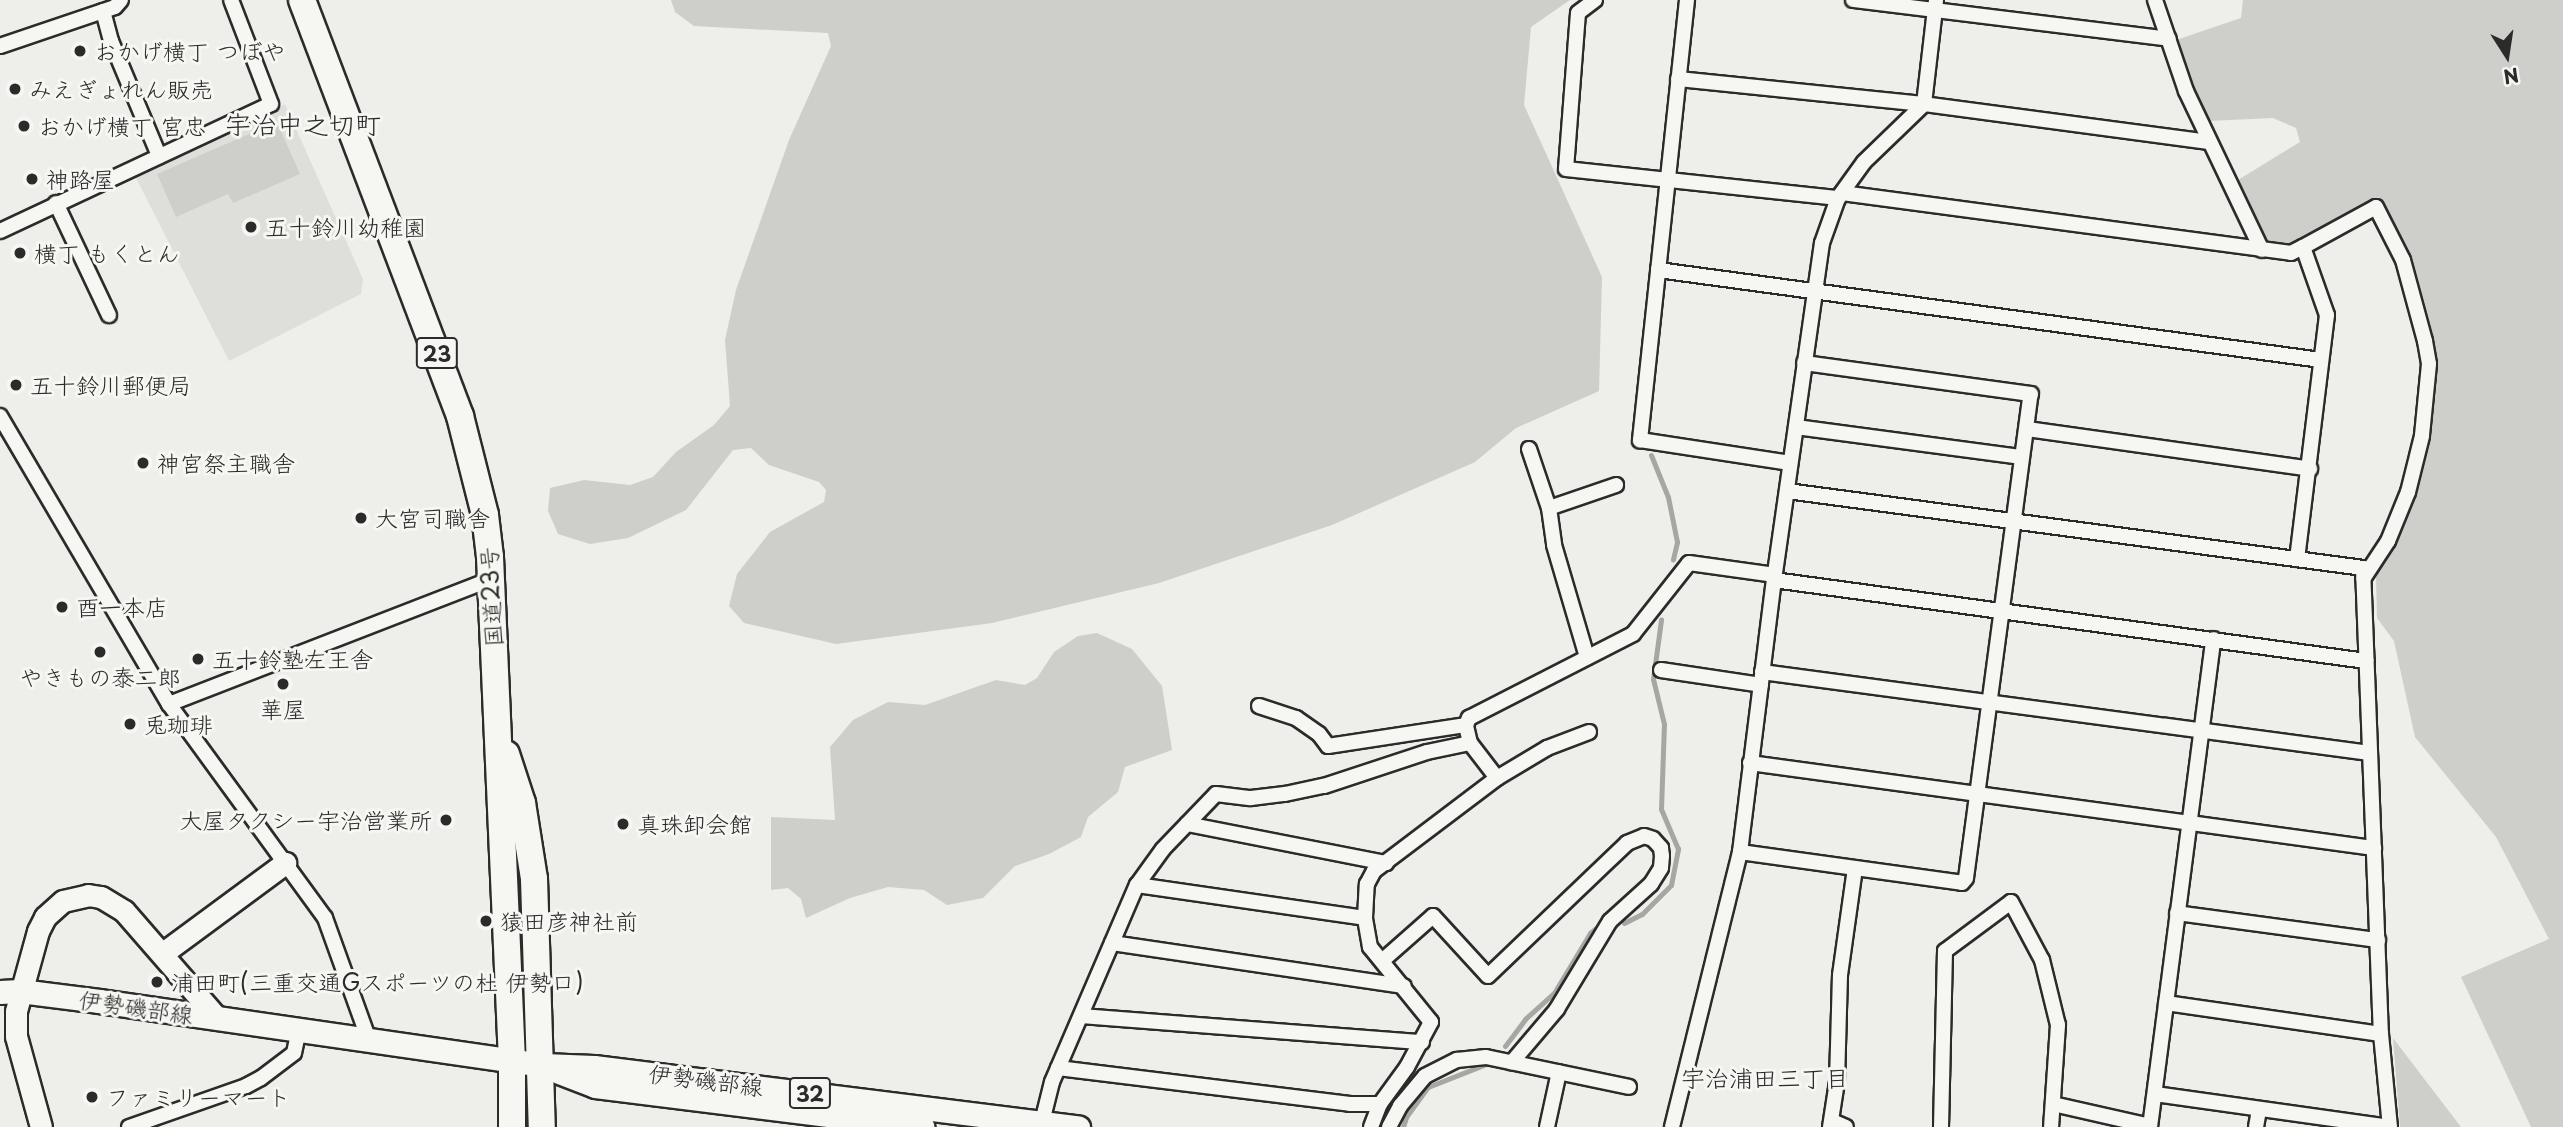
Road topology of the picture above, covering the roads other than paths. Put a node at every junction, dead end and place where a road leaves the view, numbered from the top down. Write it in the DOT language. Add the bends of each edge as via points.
graph roads {
  1 [pos="121,0"];
  2 [pos="231,0"];
  3 [pos="302,0"];
  4 [pos="1595,0"];
  5 [pos="1687,0"];
  6 [pos="1853,0"];
  7 [pos="2155,0"];
  8 [pos="1936,4"];
  9 [pos="103,11"];
  10 [pos="2169,39"];
  11 [pos="0,46"];
  12 [pos="1678,79"];
  13 [pos="1924,104"];
  14 [pos="2209,142"];
  15 [pos="159,156"];
  16 [pos="1668,179"];
  17 [pos="1840,195"];
  18 [pos="55,203"];
  19 [pos="0,231"];
  20 [pos="2303,247"];
  21 [pos="2262,250"];
  22 [pos="1658,270"];
  23 [pos="1815,290"];
  24 [pos="109,315"];
  25 [pos="2321,360"];
  26 [pos="1804,363"];
  27 [pos="0,416"];
  28 [pos="1796,427"];
  29 [pos="2026,429"];
  30 [pos="1529,449"];
  31 [pos="2022,457"];
  32 [pos="1790,463"];
  33 [pos="2311,470"];
  34 [pos="1616,485"];
  35 [pos="1787,491"];
  36 [pos="1549,508"];
  37 [pos="2013,520"];
  38 [pos="2297,558"];
  39 [pos="1774,578"];
  40 [pos="491,579"];
  41 [pos="2363,579"];
  42 [pos="2001,611"];
  43 [pos="2213,639"];
  44 [pos="1587,657"];
  45 [pos="2365,660"];
  46 [pos="1661,670"];
  47 [pos="1761,679"];
  48 [pos="1987,702"];
  49 [pos="169,704"];
  50 [pos="1259,706"];
  51 [pos="496,723"];
  52 [pos="1466,725"];
  53 [pos="2202,730"];
  54 [pos="1589,732"];
  55 [pos="1470,743"];
  56 [pos="2370,753"];
  57 [pos="1750,763"];
  58 [pos="1497,778"];
  59 [pos="1976,793"];
  60 [pos="2188,822"];
  61 [pos="1187,824"];
  62 [pos="2374,848"];
  63 [pos="1740,852"];
  64 [pos="285,863"];
  65 [pos="1386,863"];
  66 [pos="1855,868"];
  67 [pos="1137,884"];
  68 [pos="2177,913"];
  69 [pos="1365,918"];
  70 [pos="2378,940"];
  71 [pos="1112,943"];
  72 [pos="163,953"];
  73 [pos="1382,961"];
  74 [pos="1404,986"];
  75 [pos="7,988"];
  76 [pos="2166,1003"];
  77 [pos="1081,1016"];
  78 [pos="218,1018"];
  79 [pos="299,1030"];
  80 [pos="2381,1034"];
  81 [pos="369,1040"];
  82 [pos="1422,1042"];
  83 [pos="512,1061"];
  84 [pos="1512,1062"];
  85 [pos="543,1065"];
  86 [pos="1058,1068"];
  87 [pos="1559,1072"];
  88 [pos="1629,1087"];
  89 [pos="2155,1094"];
  90 [pos="1380,1104"];
  91 [pos="2053,1104"];
  92 [pos="2259,1110"];
  93 [pos="987,1121"];
  94 [pos="1042,1122"];
  95 [pos="1831,1124"];
  96 [pos="40,1127"];
  97 [pos="130,1127"];
  98 [pos="512,1127"];
  99 [pos="542,1127"];
  100 [pos="922,1127"];
  101 [pos="1077,1127"];
  102 [pos="1371,1127"];
  103 [pos="1389,1127"];
  104 [pos="1547,1127"];
  105 [pos="1672,1127"];
  106 [pos="1846,1127"];
  107 [pos="1941,1127"];
  108 [pos="2051,1127"];
  109 [pos="2150,1127"];
  110 [pos="2256,1127"];
  111 [pos="2390,1127"];
  1 -- 9 [label="street"];
  2 -- 15 [label="street" via="271,104"];
  3 -- 40 [label="highway, 国道23号 / 23" via="460,416 485,515"];
  4 -- 16 [label="street" via="1578,13 1566,169"];
  5 -- 12 [label="street"];
  6 -- 8 [label="street"];
  7 -- 10 [label="street"];
  8 -- 10 [label="street"];
  8 -- 13 [label="street"];
  9 -- 11 [label="street"];
  9 -- 15 [label="street"];
  10 -- 14 [label="street"];
  12 -- 13 [label="street"];
  12 -- 16 [label="street"];
  13 -- 14 [label="street"];
  13 -- 17 [label="street" via="1864,162"];
  14 -- 21 [label="street"];
  15 -- 18 [label="street"];
  16 -- 17 [label="street"];
  16 -- 22 [label="street"];
  17 -- 21 [label="street"];
  17 -- 23 [label="street" via="1822,243"];
  18 -- 19 [label="street"];
  18 -- 24 [label="street"];
  20 -- 21 [label="street" via="2291,253"];
  20 -- 25 [label="street" via="2327,315"];
  20 -- 41 [label="street" via="2376,207 2403,260 2425,341 2429,365 2422,436 2408,492 2388,541"];
  22 -- 23 [label="street"];
  22 -- 32 [label="street" via="1640,440"];
  23 -- 25 [label="street"];
  23 -- 26 [label="street"];
  25 -- 33 [label="street"];
  26 -- 28 [label="street"];
  26 -- 29 [label="street" via="2031,394"];
  27 -- 49 [label="street"];
  28 -- 31 [label="street"];
  28 -- 32 [label="street"];
  29 -- 31 [label="street"];
  29 -- 33 [label="street"];
  30 -- 36 [label="street"];
  31 -- 37 [label="street"];
  32 -- 35 [label="street"];
  33 -- 38 [label="street"];
  34 -- 36 [label="street"];
  35 -- 37 [label="street"];
  35 -- 39 [label="street"];
  36 -- 44 [label="street" via="1554,545"];
  37 -- 38 [label="street"];
  37 -- 42 [label="street"];
  38 -- 41 [label="street" via="2363,568"];
  39 -- 42 [label="street"];
  39 -- 44 [label="street" via="1689,563 1633,634"];
  39 -- 47 [label="street"];
  40 -- 49 [label="street"];
  40 -- 51 [label="highway, 国道23号 / 23"];
  41 -- 45 [label="street"];
  42 -- 43 [label="street"];
  42 -- 48 [label="street"];
  43 -- 45 [label="street"];
  43 -- 53 [label="street"];
  44 -- 52 [label="street" via="1472,715"];
  45 -- 56 [label="street"];
  46 -- 47 [label="street"];
  47 -- 48 [label="street"];
  47 -- 57 [label="street"];
  48 -- 53 [label="street"];
  48 -- 59 [label="street"];
  49 -- 64 [label="street"];
  50 -- 52 [label="street" via="1296,718 1328,746"];
  51 -- 83 [label="highway, 国道23号 / 23"];
  51 -- 85 [label="highway, 国道23号 / 23" via="523,803 534,879"];
  52 -- 55 [label="street"];
  53 -- 56 [label="street"];
  53 -- 60 [label="street"];
  54 -- 58 [label="street" via="1547,748"];
  55 -- 58 [label="street"];
  55 -- 61 [label="street" via="1285,794 1216,794"];
  56 -- 62 [label="street"];
  57 -- 59 [label="street"];
  57 -- 63 [label="street"];
  58 -- 65 [label="street"];
  59 -- 60 [label="street"];
  59 -- 66 [label="street" via="1962,883"];
  60 -- 62 [label="street"];
  60 -- 68 [label="street"];
  61 -- 65 [label="street"];
  61 -- 67 [label="street"];
  62 -- 70 [label="street"];
  63 -- 66 [label="street"];
  63 -- 105 [label="street"];
  64 -- 72 [label="street"];
  64 -- 81 [label="street" via="335,939"];
  65 -- 69 [label="street" via="1374,871 1367,884"];
  66 -- 95 [label="street" via="1840,975"];
  67 -- 69 [label="street"];
  67 -- 71 [label="street"];
  68 -- 70 [label="street"];
  68 -- 76 [label="street"];
  69 -- 73 [label="street" via="1370,947"];
  70 -- 80 [label="street"];
  71 -- 74 [label="street"];
  71 -- 77 [label="street"];
  72 -- 75 [label="street" via="111,902 101,897 75,897 45,917"];
  72 -- 78 [label="street"];
  73 -- 74 [label="street"];
  73 -- 84 [label="street" via="1433,916 1488,976 1627,843 1644,836 1653,839 1662,856 1651,884 1609,920 1557,1009"];
  74 -- 82 [label="street" via="1431,1022"];
  75 -- 78 [label="main road, 伊勢磯部線 / 32"];
  75 -- 96 [label="street"];
  76 -- 80 [label="street"];
  76 -- 89 [label="street"];
  77 -- 82 [label="street"];
  77 -- 86 [label="street"];
  78 -- 79 [label="main road, 伊勢磯部線 / 32"];
  79 -- 81 [label="main road, 伊勢磯部線 / 32"];
  79 -- 97 [label="street" via="293,1053 246,1086"];
  80 -- 111 [label="street"];
  81 -- 83 [label="main road, 伊勢磯部線 / 32"];
  82 -- 90 [label="street"];
  83 -- 85 [label="main road, 伊勢磯部線 / 32"];
  83 -- 98 [label="highway, 23"];
  84 -- 87 [label="street"];
  84 -- 103 [label="street" via="1486,1057 1439,1066 1414,1088"];
  85 -- 93 [label="main road, 伊勢磯部線 / 32" via="594,1067"];
  85 -- 99 [label="highway, 23"];
  85 -- 100 [label="main road, 伊勢磯部線 / 32" via="596,1086"];
  86 -- 90 [label="street"];
  86 -- 94 [label="street"];
  87 -- 88 [label="street"];
  87 -- 104 [label="street"];
  89 -- 92 [label="street"];
  89 -- 109 [label="street"];
  90 -- 102 [label="street"];
  91 -- 107 [label="street" via="2058,1025 2042,960 2011,902 1945,951"];
  91 -- 108 [label="street"];
  91 -- 109 [label="street"];
  92 -- 110 [label="street"];
  92 -- 111 [label="street"];
  93 -- 94 [label="main road, 伊勢磯部線 / 32"];
  94 -- 101 [label="main road, 伊勢磯部線 / 32"];
  95 -- 106 [label="street"];
}
